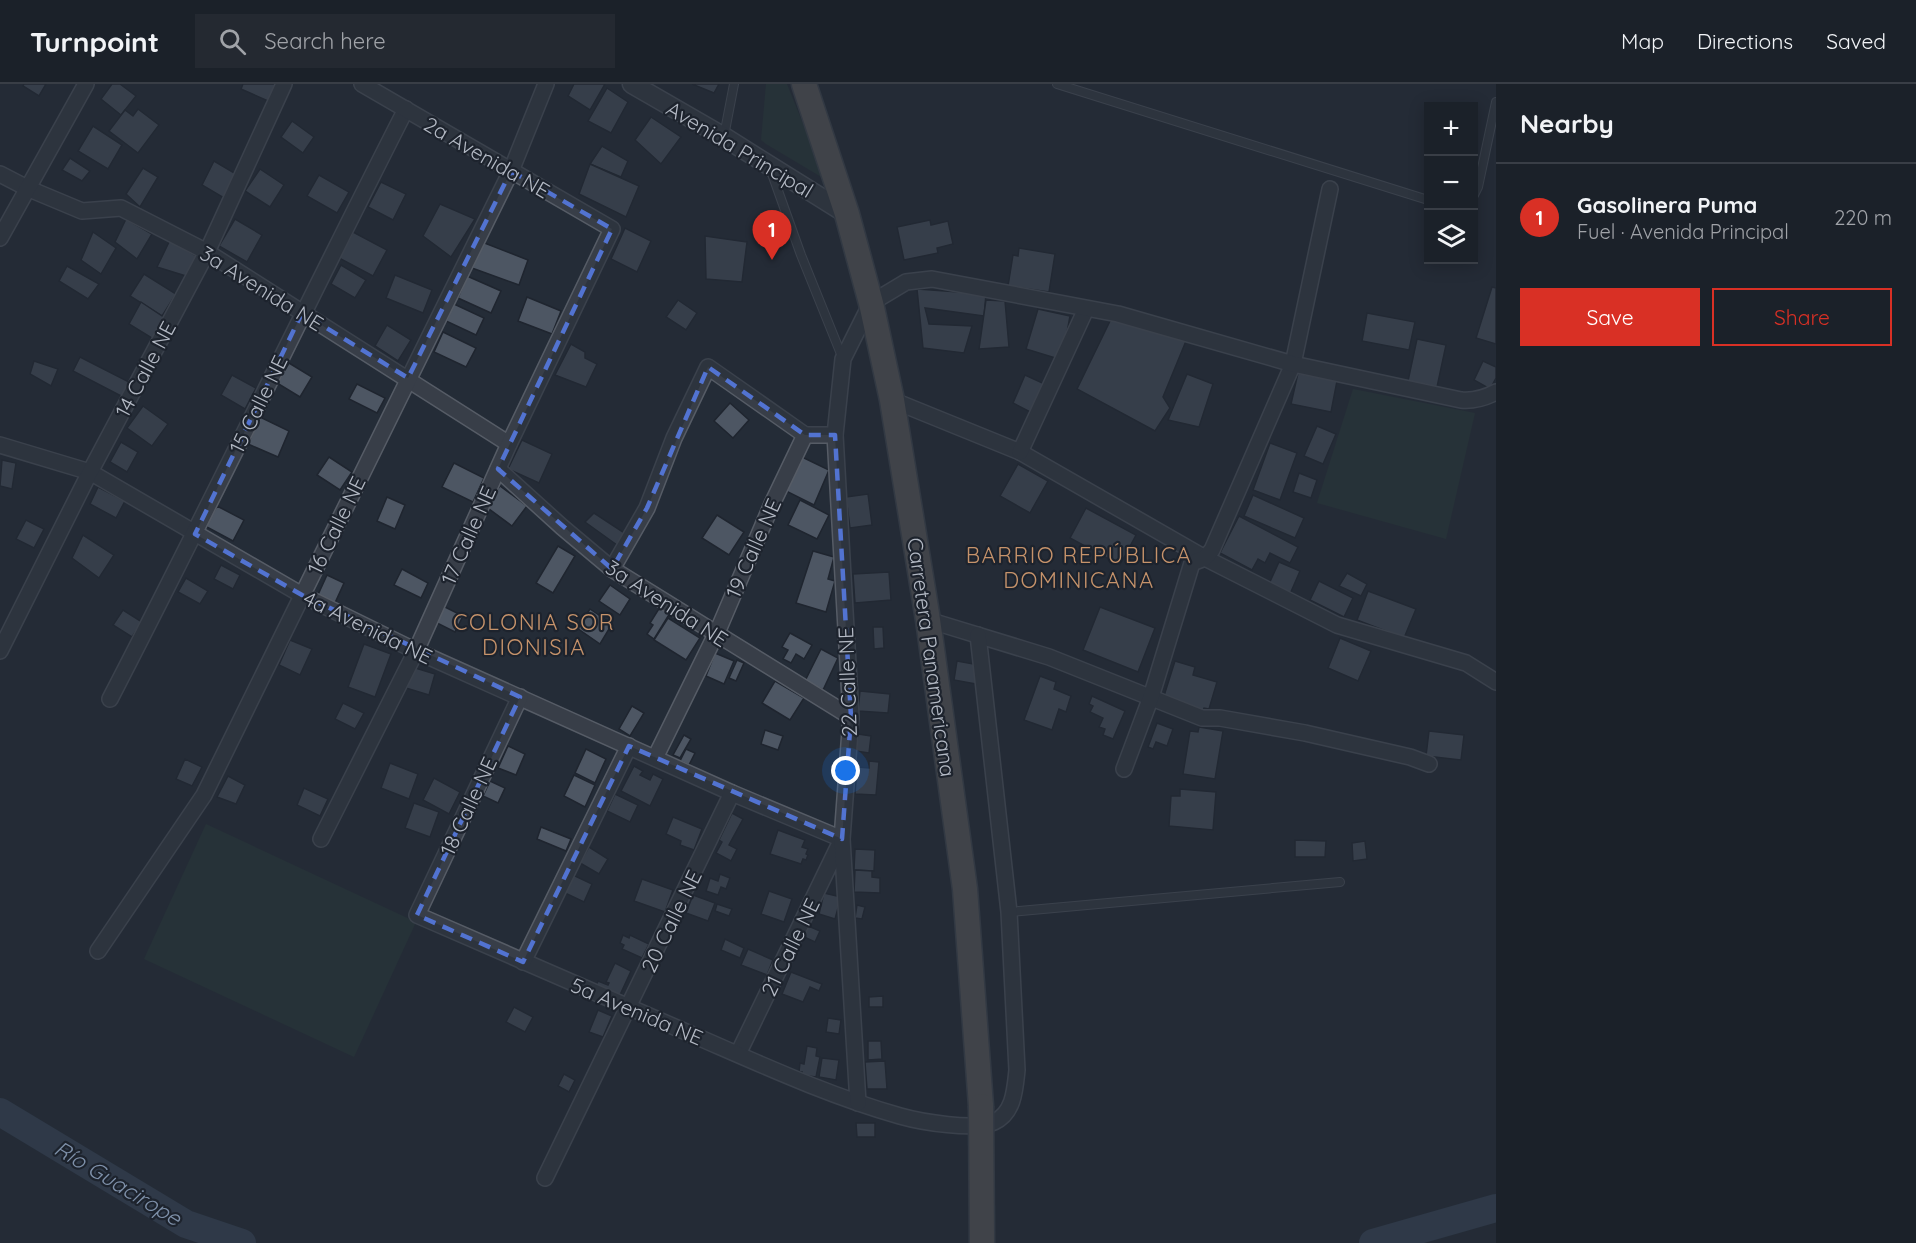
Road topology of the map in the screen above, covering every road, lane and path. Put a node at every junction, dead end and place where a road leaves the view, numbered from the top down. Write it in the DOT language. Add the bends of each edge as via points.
graph roads {
  1 [pos="86,84"];
  2 [pos="284,84"];
  3 [pos="362,84"];
  4 [pos="546,84"];
  5 [pos="632,84"];
  6 [pos="734,84"];
  7 [pos="804,84"];
  8 [pos="1057,84"];
  9 [pos="1496,102"];
  10 [pos="406,109"];
  11 [pos="724,137"];
  12 [pos="770,167"];
  13 [pos="511,171"];
  14 [pos="0,174"];
  15 [pos="1478,187"];
  16 [pos="27,188"];
  17 [pos="1330,189"];
  18 [pos="1424,199"];
  19 [pos="847,214"];
  20 [pos="612,229"];
  21 [pos="0,238"];
  22 [pos="207,252"];
  23 [pos="871,303"];
  24 [pos="1086,309"];
  25 [pos="302,313"];
  26 [pos="843,359"];
  27 [pos="1293,364"];
  28 [pos="408,378"];
  29 [pos="1496,393"];
  30 [pos="892,400"];
  31 [pos="805,435"];
  32 [pos="834,435"];
  33 [pos="509,444"];
  34 [pos="0,445"];
  35 [pos="1020,452"];
  36 [pos="498,469"];
  37 [pos="90,472"];
  38 [pos="195,534"];
  39 [pos="1205,558"];
  40 [pos="612,569"];
  41 [pos="302,595"];
  42 [pos="928,620"];
  43 [pos="715,634"];
  44 [pos="978,635"];
  45 [pos="0,651"];
  46 [pos="416,651"];
  47 [pos="1496,682"];
  48 [pos="520,697"];
  49 [pos="1151,698"];
  50 [pos="110,699"];
  51 [pos="851,717"];
  52 [pos="629,746"];
  53 [pos="655,758"];
  54 [pos="1429,764"];
  55 [pos="1124,769"];
  56 [pos="732,794"];
  57 [pos="321,839"];
  58 [pos="842,839"];
  59 [pos="1340,882"];
  60 [pos="1009,912"];
  61 [pos="417,915"];
  62 [pos="98,951"];
  63 [pos="523,962"];
  64 [pos="629,1007"];
  65 [pos="738,1054"];
  66 [pos="858,1103"];
  67 [pos="545,1178"];
  68 [pos="982,1243"];
  1 -- 16 [label="street"];
  2 -- 22 [label="street, 14 Calle NE"];
  3 -- 10 [label="street, 2a Avenida NE"];
  4 -- 13 [label="street, 16 Calle NE"];
  5 -- 11 [label="street, Avenida Principal"];
  6 -- 11 [label="lane"];
  7 -- 19 [label="highway, Carretera Panamericana"];
  8 -- 18 [label="lane"];
  9 -- 15 [label="lane"];
  10 -- 13 [label="street, 2a Avenida NE"];
  10 -- 25 [label="street, 15 Calle NE"];
  11 -- 12 [label="street, Avenida Principal"];
  12 -- 19 [label="street, Avenida Principal"];
  12 -- 26 [label="lane"];
  13 -- 20 [label="street, 2a Avenida NE"];
  13 -- 28 [label="street, 16 Calle NE"];
  14 -- 16 [label="street, 3a Avenida NE"];
  16 -- 21 [label="street"];
  16 -- 22 [label="street, 3a Avenida NE" via="82,211 121,208"];
  17 -- 27 [label="street"];
  19 -- 23 [label="highway, Carretera Panamericana"];
  20 -- 33 [label="street, 17 Calle NE"];
  22 -- 25 [label="street, 3a Avenida NE"];
  22 -- 37 [label="street, 14 Calle NE"];
  23 -- 24 [label="street" via="906,282 932,279"];
  23 -- 26 [label="street, 22 Calle NE"];
  23 -- 30 [label="highway, Carretera Panamericana"];
  24 -- 27 [label="street" via="1118,314"];
  24 -- 35 [label="street"];
  25 -- 28 [label="street, 3a Avenida NE"];
  25 -- 38 [label="street, 15 Calle NE"];
  26 -- 32 [label="street, 22 Calle NE"];
  27 -- 29 [label="street" via="1461,400"];
  27 -- 39 [label="street" via="1212,550"];
  28 -- 33 [label="street, 3a Avenida NE"];
  28 -- 41 [label="street, 16 Calle NE"];
  30 -- 35 [label="street"];
  30 -- 42 [label="highway, Carretera Panamericana"];
  31 -- 32 [label="street"];
  31 -- 40 [label="street" via="708,367 674,438 647,508"];
  31 -- 43 [label="street, 19 Calle NE"];
  32 -- 51 [label="street, 22 Calle NE"];
  33 -- 36 [label="street, 17 Calle NE"];
  34 -- 37 [label="street, 4a Avenida NE"];
  35 -- 39 [label="street"];
  36 -- 40 [label="street, 3a Avenida NE"];
  36 -- 46 [label="street, 17 Calle NE"];
  37 -- 38 [label="street, 4a Avenida NE"];
  37 -- 45 [label="street, 14 Calle NE"];
  38 -- 41 [label="street, 4a Avenida NE"];
  38 -- 50 [label="street, 15 Calle NE"];
  39 -- 47 [label="street" via="1336,625 1466,663"];
  39 -- 49 [label="street" via="1192,563"];
  40 -- 43 [label="street, 3a Avenida NE"];
  41 -- 46 [label="street, 4a Avenida NE"];
  41 -- 62 [label="street, 16 Calle NE" via="204,795"];
  42 -- 44 [label="street"];
  42 -- 68 [label="highway, Carretera Panamericana, bridge" via="965,889 981,1106"];
  43 -- 51 [label="street, 3a Avenida NE"];
  43 -- 53 [label="street, 19 Calle NE"];
  44 -- 49 [label="street" via="1049,657"];
  44 -- 60 [label="street, 5a Avenida NE"];
  46 -- 48 [label="street, 4a Avenida NE"];
  46 -- 57 [label="street, 17 Calle NE"];
  48 -- 52 [label="street, 4a Avenida NE"];
  48 -- 61 [label="street, 18 Calle NE"];
  49 -- 54 [label="street" via="1202,718 1324,737"];
  49 -- 55 [label="street"];
  51 -- 58 [label="street, 22 Calle NE"];
  52 -- 53 [label="street, 4a Avenida NE"];
  52 -- 63 [label="street"];
  53 -- 56 [label="street, 4a Avenida NE"];
  56 -- 58 [label="street, 4a Avenida NE"];
  56 -- 64 [label="street, 20 Calle NE"];
  58 -- 65 [label="street, 21 Calle NE"];
  58 -- 66 [label="street, 22 Calle NE"];
  59 -- 60 [label="lane"];
  60 -- 66 [label="street, 5a Avenida NE" via="1017,1070 1007,1112 985,1124 946,1125"];
  61 -- 63 [label="street, 5a Avenida NE"];
  63 -- 64 [label="street, 5a Avenida NE"];
  64 -- 65 [label="street, 5a Avenida NE"];
  64 -- 67 [label="street, 20 Calle NE"];
  65 -- 66 [label="street, 5a Avenida NE"];
}
